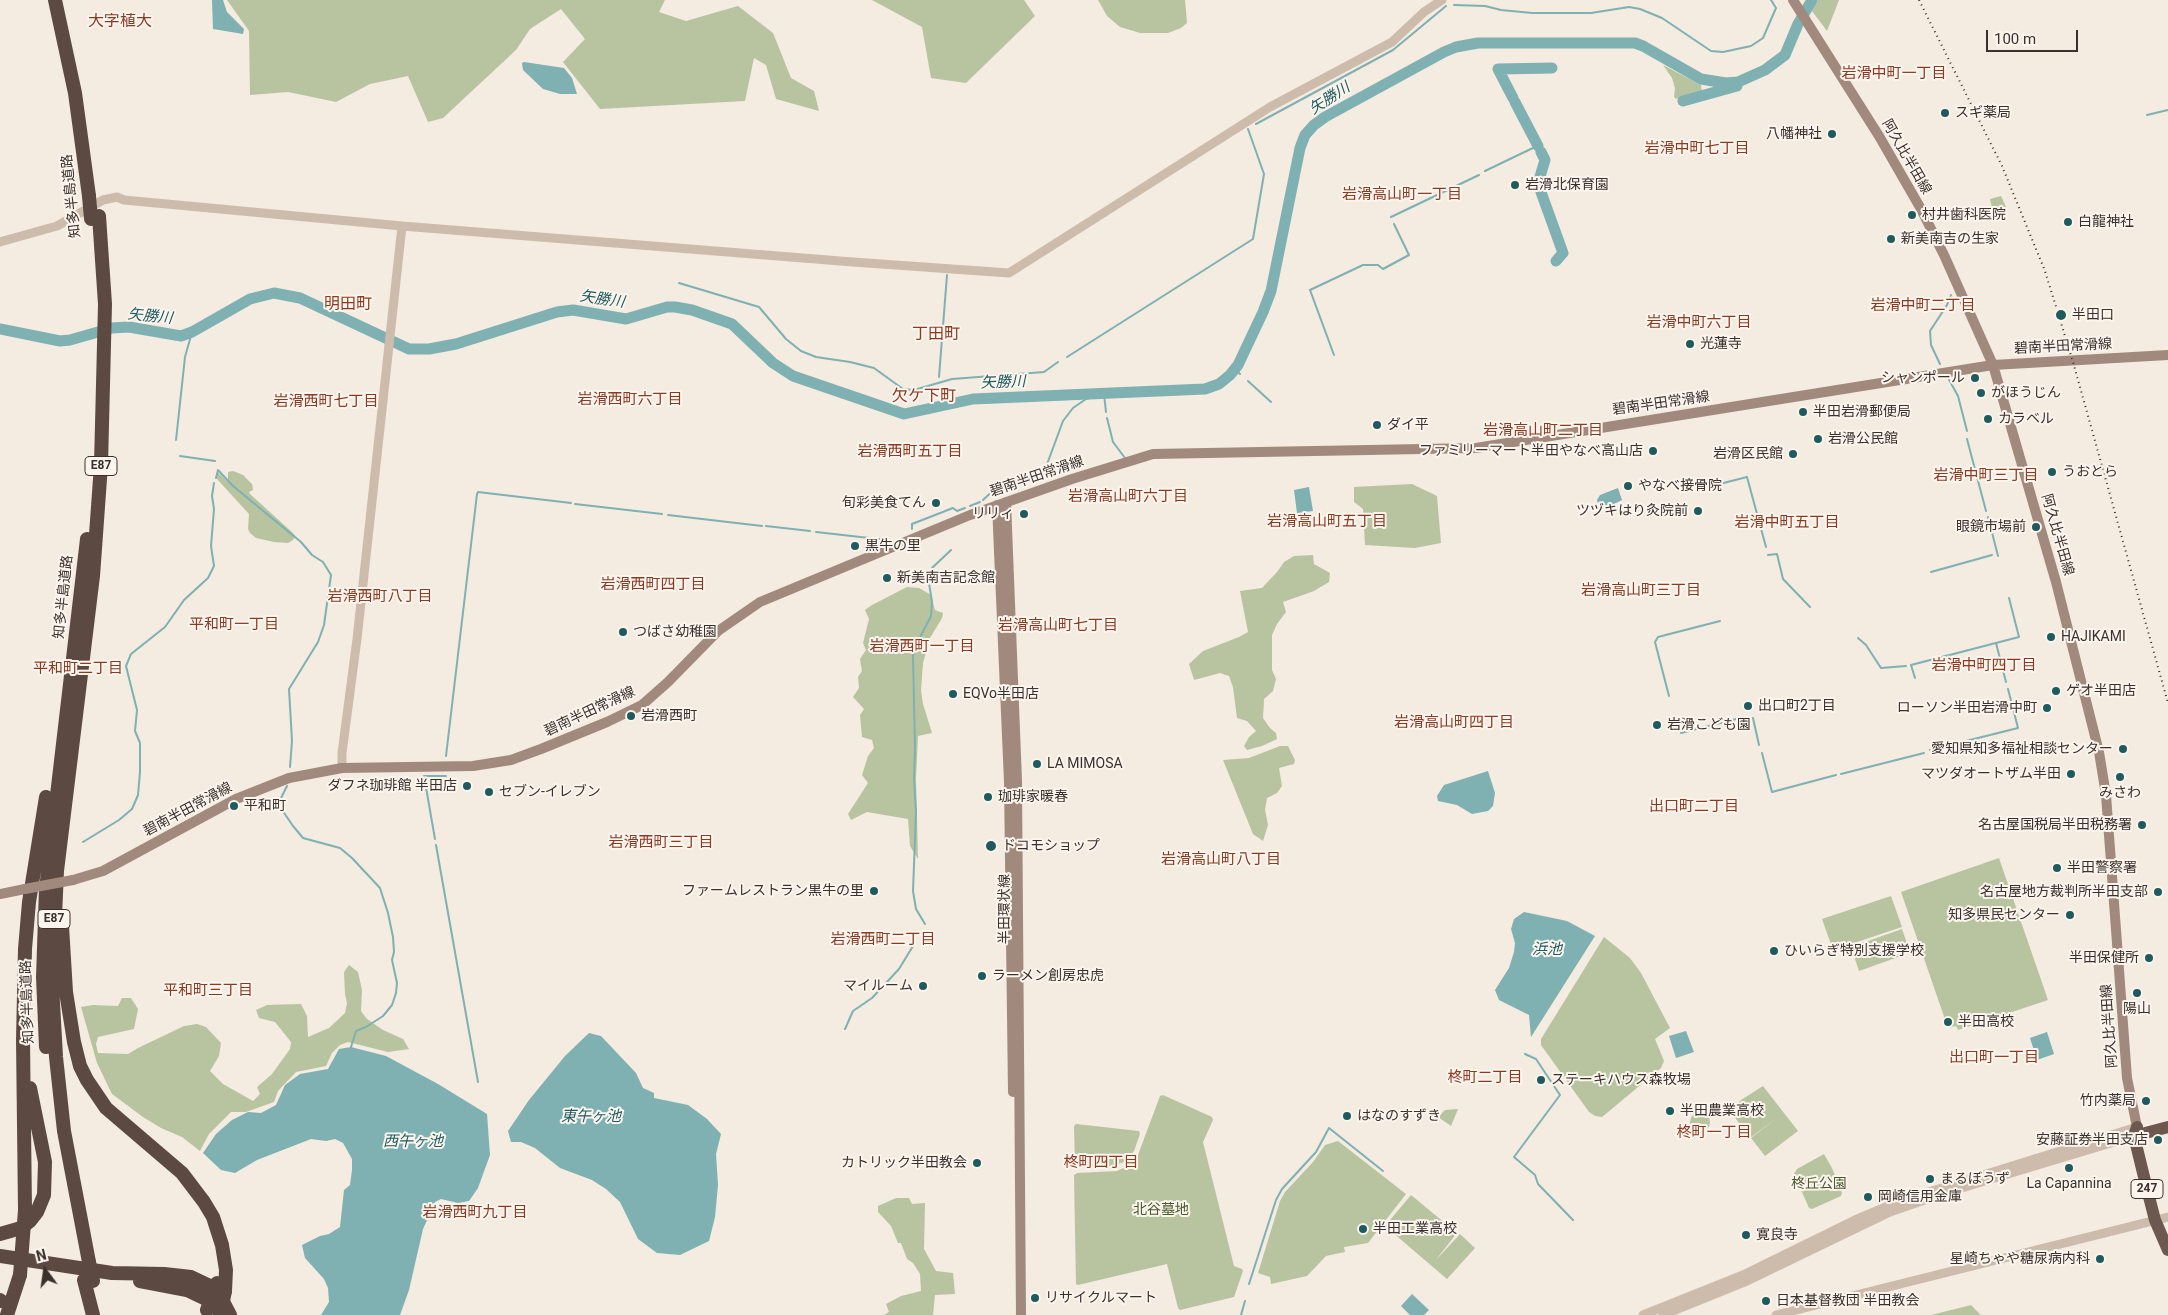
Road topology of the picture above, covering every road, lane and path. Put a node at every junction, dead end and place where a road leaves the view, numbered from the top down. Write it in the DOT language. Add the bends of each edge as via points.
graph roads {
  1 [pos="54,0"];
  2 [pos="63,0"];
  3 [pos="1442,0"];
  4 [pos="1794,3"];
  5 [pos="93,195"];
  6 [pos="402,226"];
  7 [pos="0,242"];
  8 [pos="2168,355"];
  9 [pos="100,357"];
  10 [pos="1993,365"];
  11 [pos="1001,504"];
  12 [pos="93,576"];
  13 [pos="71,686"];
  14 [pos="342,768"];
  15 [pos="0,894"];
  16 [pos="24,974"];
  17 [pos="2168,1118"];
  18 [pos="2168,1127"];
  19 [pos="2137,1132"];
  20 [pos="2162,1218"];
  21 [pos="2168,1232"];
  22 [pos="0,1234"];
  23 [pos="2168,1250"];
  24 [pos="0,1256"];
  25 [pos="80,1264"];
  26 [pos="89,1281"];
  27 [pos="15,1314"];
  28 [pos="213,1314"];
  29 [pos="93,1315"];
  30 [pos="102,1315"];
  31 [pos="230,1315"];
  32 [pos="1014,1315"];
  33 [pos="1021,1315"];
  34 [pos="1643,1315"];
  35 [pos="1663,1315"];
  36 [pos="1776,1315"];
  1 -- 5 [label="highway, 知多半島道路 / E87"];
  2 -- 5 [label="highway, 知多半島道路 / E87" via="83,91"];
  3 -- 6 [label="street" via="1392,42 1270,107 1009,272"];
  4 -- 10 [label="main road, 阿久比半田線" via="1879,136 1921,209"];
  5 -- 9 [label="highway, 知多半島道路 / E87, bridge"];
  6 -- 7 [label="street" via="117,197 104,200 57,226"];
  6 -- 14 [label="street"];
  8 -- 10 [label="main road, 碧南半田常滑線"];
  9 -- 12 [label="highway, 知多半島道路 / E87" via="101,465"];
  9 -- 13 [label="highway, 知多半島道路 / E87" via="88,524"];
  10 -- 11 [label="main road, 碧南半田常滑線" via="1476,448 1162,453 1072,478"];
  10 -- 19 [label="main road, 阿久比半田線" via="2056,582 2099,752 2106,794 2127,1078"];
  11 -- 14 [label="main road, 碧南半田常滑線" via="760,602 718,631 642,704 541,750 511,760 473,766"];
  11 -- 32 [label="main road, 半田環状線" via="1009,782"];
  11 -- 33 [label="main road, 半田環状線" via="1018,791"];
  12 -- 25 [label="highway, 知多半島道路 / E87" via="57,871 52,985 56,1057"];
  12 -- 28 [label="highway, bridge" via="97,584 63,873 63,952 69,1019 80,1066 97,1096 117,1119 182,1173 204,1202 218,1253 221,1287"];
  13 -- 16 [label="highway" via="64,695 33,875"];
  13 -- 25 [label="highway, 知多半島道路 / E87" via="50,834 43,977 51,1104"];
  14 -- 15 [label="main road, 碧南半田常滑線, bridge" via="304,774 263,787 103,871"];
  16 -- 22 [label="highway" via="28,983 30,1086 45,1162 46,1185 41,1204 30,1221 21,1228"];
  16 -- 27 [label="highway, bridge" via="25,1210"];
  17 -- 19 [label="highway"];
  18 -- 19 [label="highway"];
  19 -- 20 [label="highway, 247"];
  19 -- 34 [label="street" via="1900,1201 1735,1279"];
  19 -- 35 [label="street" via="1890,1212 1747,1281"];
  20 -- 21 [label="highway, 247"];
  20 -- 23 [label="highway, 247"];
  20 -- 36 [label="street"];
  24 -- 25 [label="highway"];
  25 -- 26 [label="highway, 知多半島道路 / E87"];
  25 -- 28 [label="highway" via="77,1272 187,1290 208,1300"];
  25 -- 31 [label="highway" via="112,1273 191,1277 219,1294"];
  26 -- 29 [label="highway, 知多半島道路 / E87"];
  26 -- 30 [label="highway, 知多半島道路 / E87"];
}
